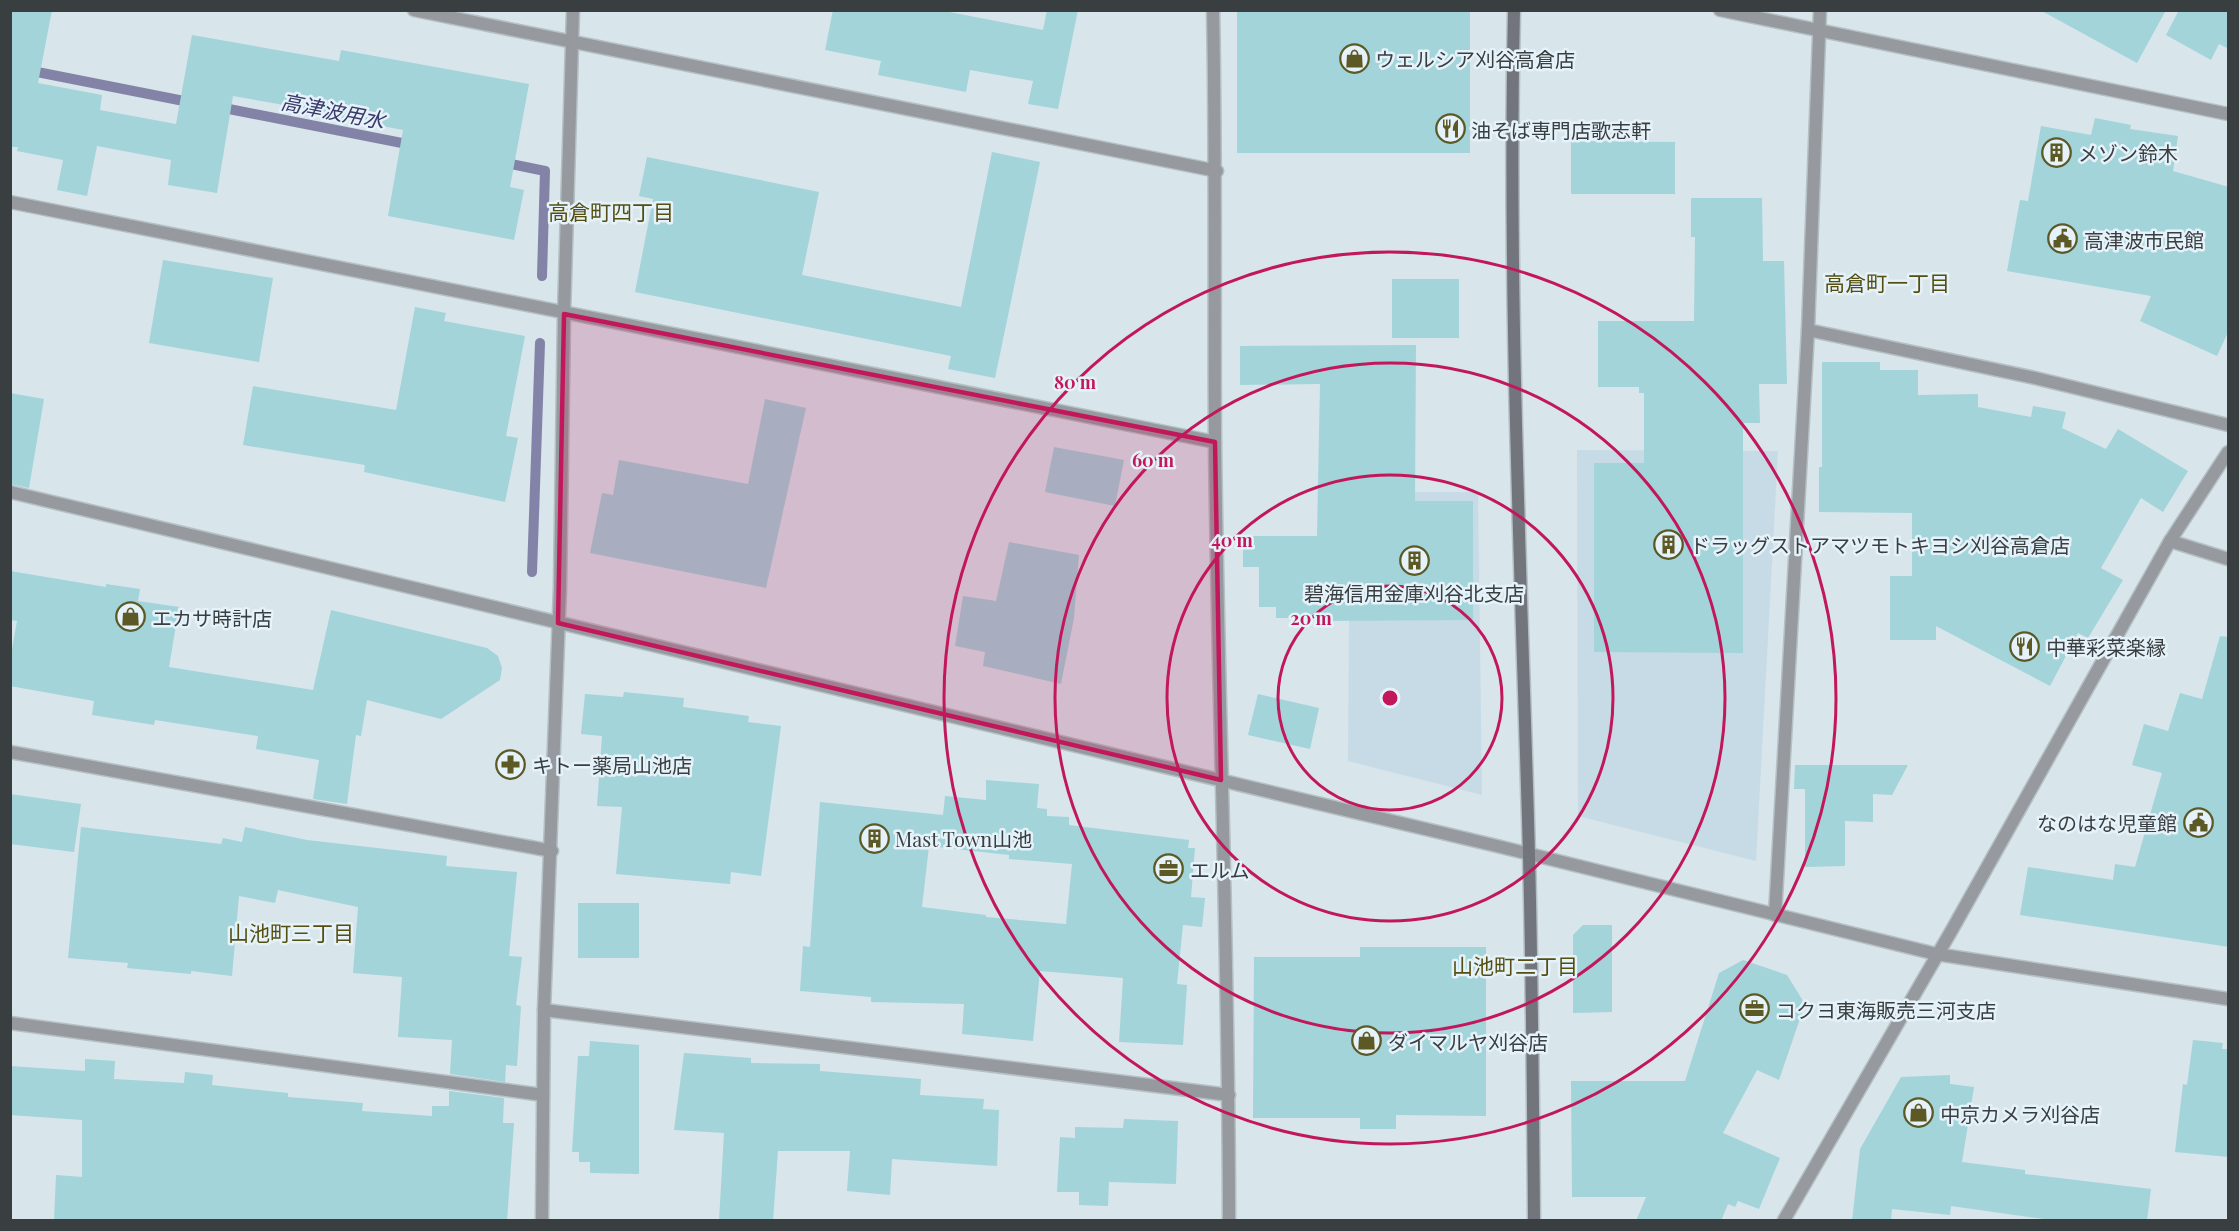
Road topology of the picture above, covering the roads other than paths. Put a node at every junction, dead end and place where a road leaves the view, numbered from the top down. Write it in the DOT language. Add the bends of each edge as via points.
graph roads {
  1 [pos="414,10"];
  2 [pos="573,10"];
  3 [pos="1213,10"];
  4 [pos="1514,10"];
  5 [pos="1720,10"];
  6 [pos="1820,10"];
  7 [pos="1821,30"];
  8 [pos="572,44"];
  9 [pos="2229,114"];
  10 [pos="1217,171"];
  11 [pos="10,202"];
  12 [pos="564,314"];
  13 [pos="1808,330"];
  14 [pos="2229,425"];
  15 [pos="1215,442"];
  16 [pos="2229,452"];
  17 [pos="10,492"];
  18 [pos="2170,541"];
  19 [pos="2229,559"];
  20 [pos="558,623"];
  21 [pos="10,752"];
  22 [pos="1221,780"];
  23 [pos="552,851"];
  24 [pos="1528,854"];
  25 [pos="1775,915"];
  26 [pos="1936,954"];
  27 [pos="2229,999"];
  28 [pos="544,1010"];
  29 [pos="10,1023"];
  30 [pos="543,1095"];
  31 [pos="1229,1095"];
  32 [pos="542,1221"];
  33 [pos="1229,1221"];
  34 [pos="1534,1221"];
  35 [pos="1784,1221"];
  1 -- 8 [label="street"];
  2 -- 8 [label="street"];
  3 -- 10 [label="street"];
  4 -- 24 [label="street" via="1512,227"];
  5 -- 7 [label="street"];
  6 -- 7 [label="street"];
  7 -- 9 [label="street"];
  7 -- 13 [label="street"];
  8 -- 10 [label="street"];
  8 -- 12 [label="street"];
  10 -- 15 [label="street"];
  11 -- 12 [label="street"];
  12 -- 15 [label="street"];
  12 -- 20 [label="street"];
  13 -- 14 [label="street" via="2036,378"];
  13 -- 25 [label="street"];
  15 -- 22 [label="street"];
  16 -- 18 [label="street"];
  17 -- 20 [label="street"];
  18 -- 19 [label="street"];
  18 -- 26 [label="street"];
  20 -- 22 [label="street"];
  20 -- 23 [label="street"];
  21 -- 23 [label="street"];
  22 -- 24 [label="street"];
  22 -- 31 [label="street"];
  23 -- 28 [label="street"];
  24 -- 25 [label="street"];
  24 -- 34 [label="street"];
  25 -- 26 [label="street"];
  26 -- 27 [label="street"];
  26 -- 35 [label="street"];
  28 -- 30 [label="street"];
  28 -- 31 [label="street"];
  29 -- 30 [label="street"];
  30 -- 32 [label="street"];
  31 -- 33 [label="street"];
}
